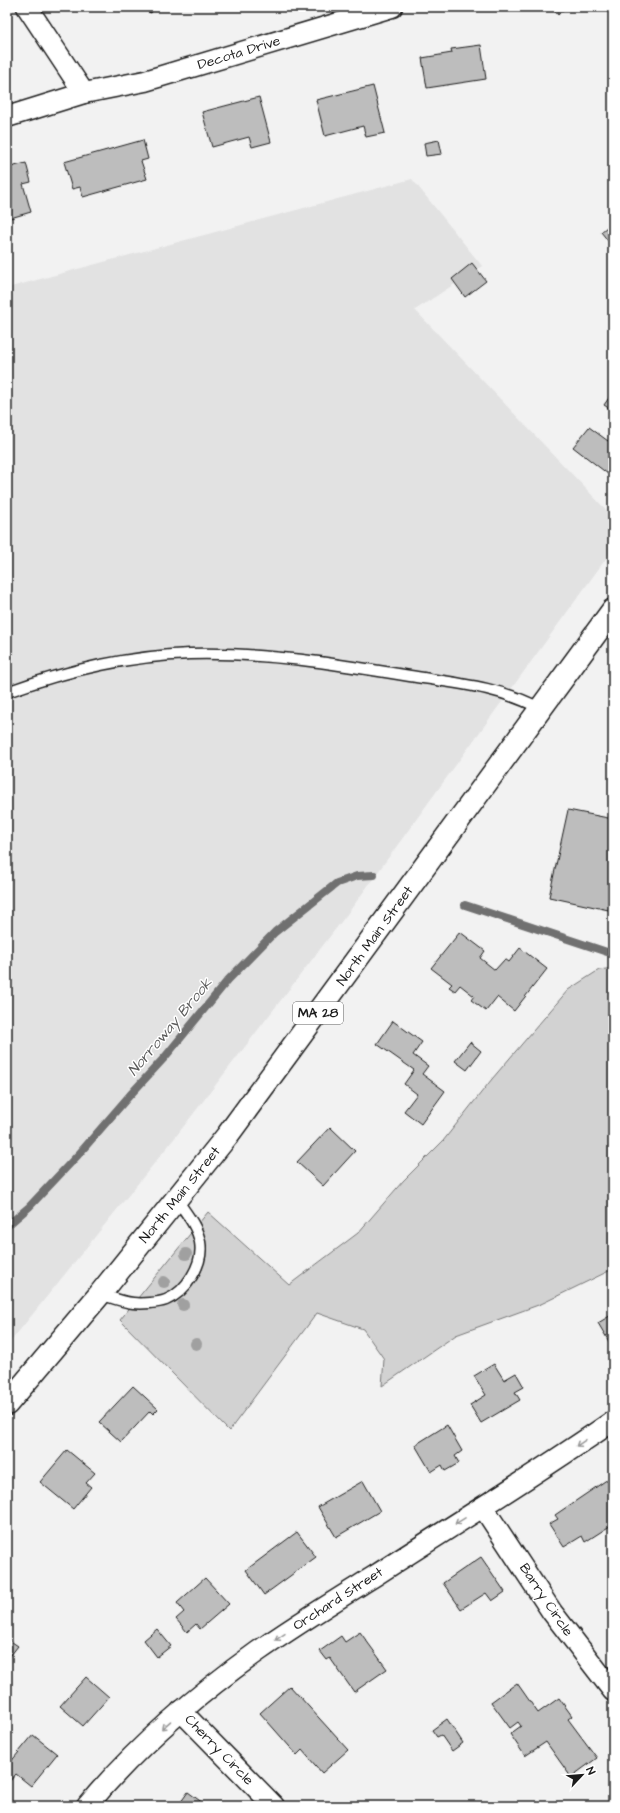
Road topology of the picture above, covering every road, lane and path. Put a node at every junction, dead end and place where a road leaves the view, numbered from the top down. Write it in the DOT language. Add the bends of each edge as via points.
graph roads {
  1 [pos="27,7"];
  2 [pos="391,7"];
  3 [pos="84,93"];
  4 [pos="7,116"];
  5 [pos="613,610"];
  6 [pos="7,692"];
  7 [pos="541,709"];
  8 [pos="177,1200"];
  9 [pos="100,1294"];
  10 [pos="7,1404"];
  11 [pos="613,1421"];
  12 [pos="483,1507"];
  13 [pos="613,1691"];
  14 [pos="181,1712"];
  15 [pos="87,1806"];
  16 [pos="274,1806"];
  1 -- 3 [label="street"];
  2 -- 3 [label="street, Decota Drive" via="145,81"];
  3 -- 4 [label="street, Decota Drive"];
  5 -- 7 [label="main road, North Main Street / MA 28"];
  6 -- 7 [label="lane" via="74,672 134,660 178,655 228,654 331,663 480,688 512,696"];
  7 -- 8 [label="main road, North Main Street / MA 28" via="265,1086"];
  8 -- 9 [label="main road, North Main Street / MA 28"];
  8 -- 9 [label="lane" via="194,1224 201,1244 200,1261 190,1279 173,1296 158,1302 133,1303"];
  9 -- 10 [label="main road, North Main Street / MA 28"];
  11 -- 12 [label="street, Orchard Street, one-way"];
  12 -- 13 [label="street, Barry Circle" via="552,1612"];
  12 -- 14 [label="street, Orchard Street, one-way" via="274,1640"];
  14 -- 15 [label="street, Orchard Street, one-way" via="132,1756"];
  14 -- 16 [label="street, Cherry Circle"];
}
